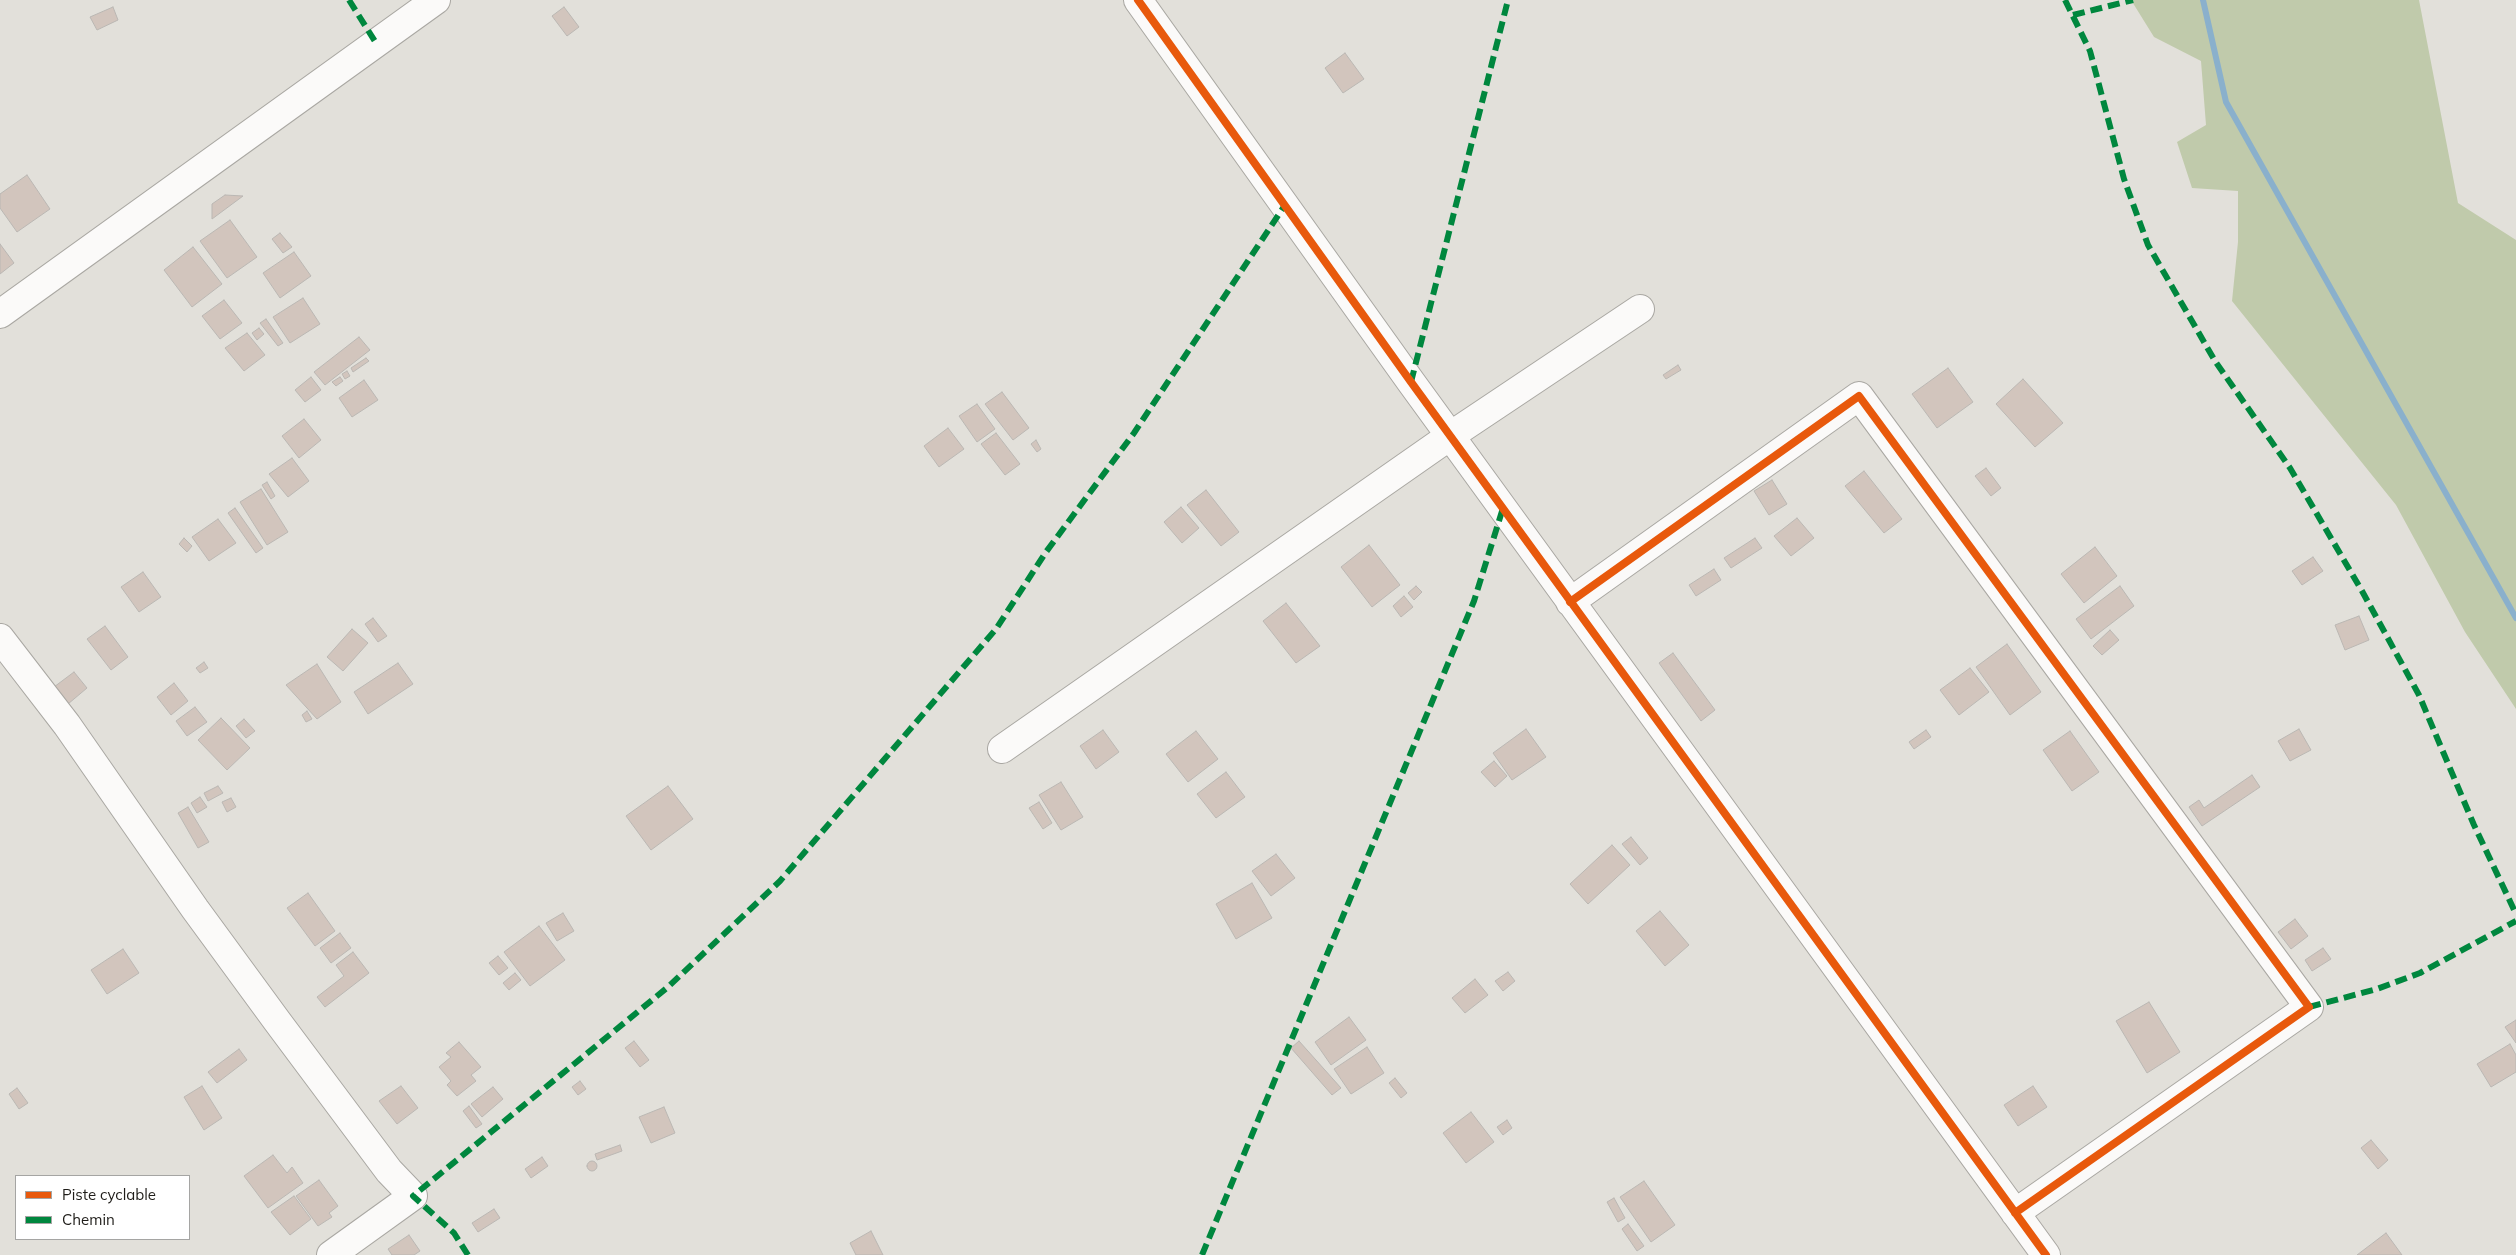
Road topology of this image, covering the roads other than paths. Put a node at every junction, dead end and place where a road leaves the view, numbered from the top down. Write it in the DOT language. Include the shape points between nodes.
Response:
graph roads {
  1 [pos="436,0"];
  2 [pos="1138,0"];
  3 [pos="1640,309"];
  4 [pos="0,314"];
  5 [pos="1450,436"];
  6 [pos="1570,602"];
  7 [pos="0,638"];
  8 [pos="1002,750"];
  9 [pos="2016,1213"];
  10 [pos="331,1255"];
  11 [pos="2046,1255"];
  1 -- 4 [label="street"];
  2 -- 5 [label="street"];
  3 -- 5 [label="street"];
  5 -- 6 [label="street"];
  5 -- 8 [label="street"];
  6 -- 9 [label="street"];
  6 -- 9 [label="street" via="1859,396 2309,1008"];
  7 -- 10 [label="street" via="67,725 277,1021 390,1171 413,1196"];
  9 -- 11 [label="street"];
}
